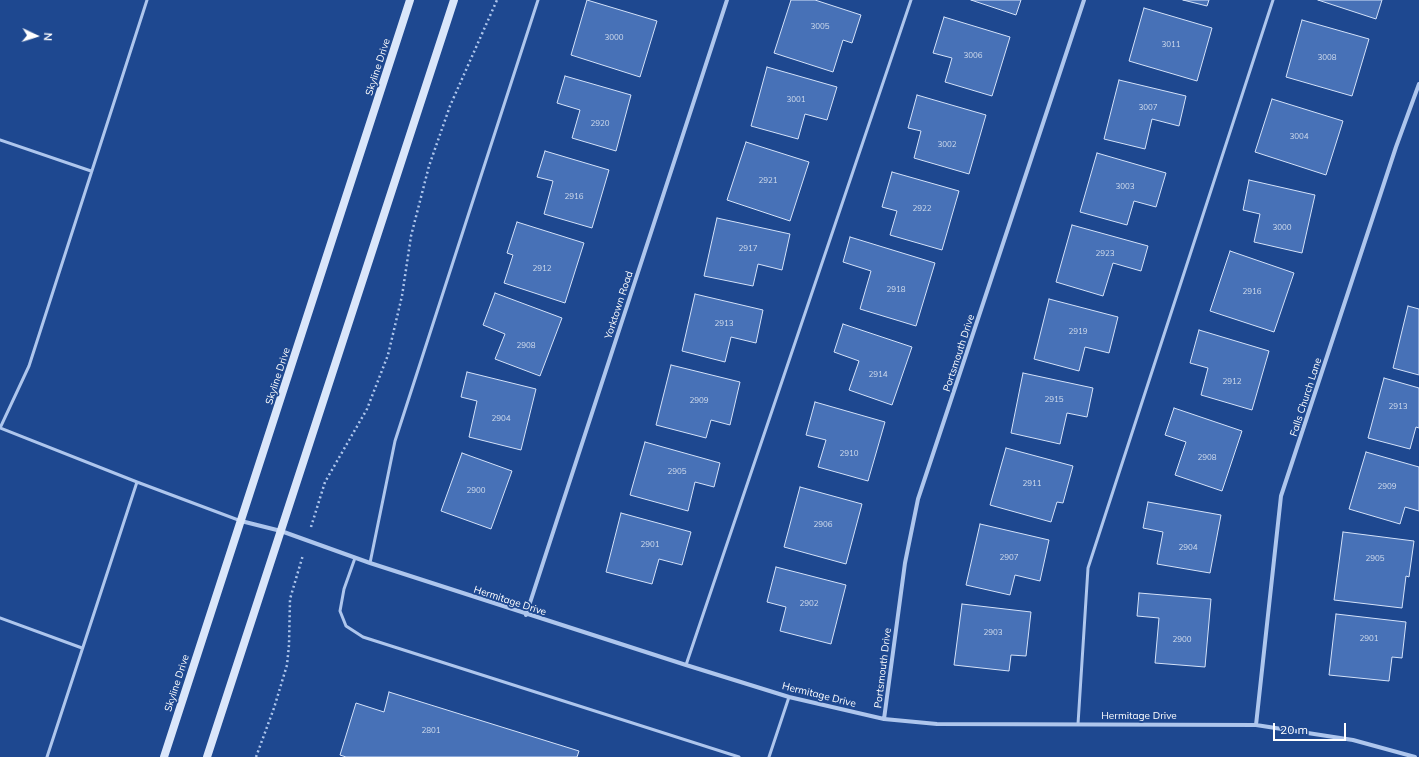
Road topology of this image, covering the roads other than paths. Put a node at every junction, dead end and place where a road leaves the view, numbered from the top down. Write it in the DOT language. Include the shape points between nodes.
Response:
graph roads {
  1 [pos="147,0"];
  2 [pos="410,0"];
  3 [pos="454,0"];
  4 [pos="538,0"];
  5 [pos="727,0"];
  6 [pos="911,0"];
  7 [pos="1084,0"];
  8 [pos="1273,0"];
  9 [pos="1419,84"];
  10 [pos="0,140"];
  11 [pos="91,171"];
  12 [pos="0,428"];
  13 [pos="137,482"];
  14 [pos="241,521"];
  15 [pos="281,531"];
  16 [pos="355,558"];
  17 [pos="370,563"];
  18 [pos="526,615"];
  19 [pos="0,618"];
  20 [pos="82,648"];
  21 [pos="686,665"];
  22 [pos="789,697"];
  23 [pos="884,719"];
  24 [pos="1078,724"];
  25 [pos="1256,725"];
  26 [pos="47,757"];
  27 [pos="164,757"];
  28 [pos="207,757"];
  29 [pos="739,757"];
  30 [pos="769,757"];
  31 [pos="1415,757"];
  1 -- 11 [label="lane"];
  2 -- 14 [label="main road, Skyline Drive"];
  3 -- 15 [label="main road"];
  4 -- 17 [label="lane" via="395,441"];
  5 -- 18 [label="street, Yorktown Road"];
  6 -- 21 [label="lane"];
  7 -- 23 [label="street, Portsmouth Drive" via="918,499 905,562"];
  8 -- 24 [label="lane" via="1088,568"];
  9 -- 25 [label="street, Falls Church Lane" via="1281,496"];
  10 -- 11 [label="lane"];
  11 -- 12 [label="lane" via="29,366"];
  12 -- 13 [label="lane"];
  13 -- 14 [label="lane"];
  13 -- 20 [label="lane"];
  14 -- 15 [label="street, Hermitage Drive"];
  14 -- 27 [label="main road, Skyline Drive"];
  15 -- 16 [label="street, Hermitage Drive"];
  15 -- 28 [label="main road"];
  16 -- 17 [label="street, Hermitage Drive"];
  16 -- 29 [label="lane" via="344,588 340,611 346,626 363,637"];
  17 -- 18 [label="street, Hermitage Drive"];
  18 -- 21 [label="street, Hermitage Drive"];
  19 -- 20 [label="lane"];
  20 -- 26 [label="lane"];
  21 -- 22 [label="street, Hermitage Drive"];
  22 -- 23 [label="street, Hermitage Drive"];
  22 -- 30 [label="lane"];
  23 -- 24 [label="street, Hermitage Drive" via="937,724"];
  24 -- 25 [label="street, Hermitage Drive"];
  25 -- 31 [label="street, Hermitage Drive" via="1353,740"];
}
